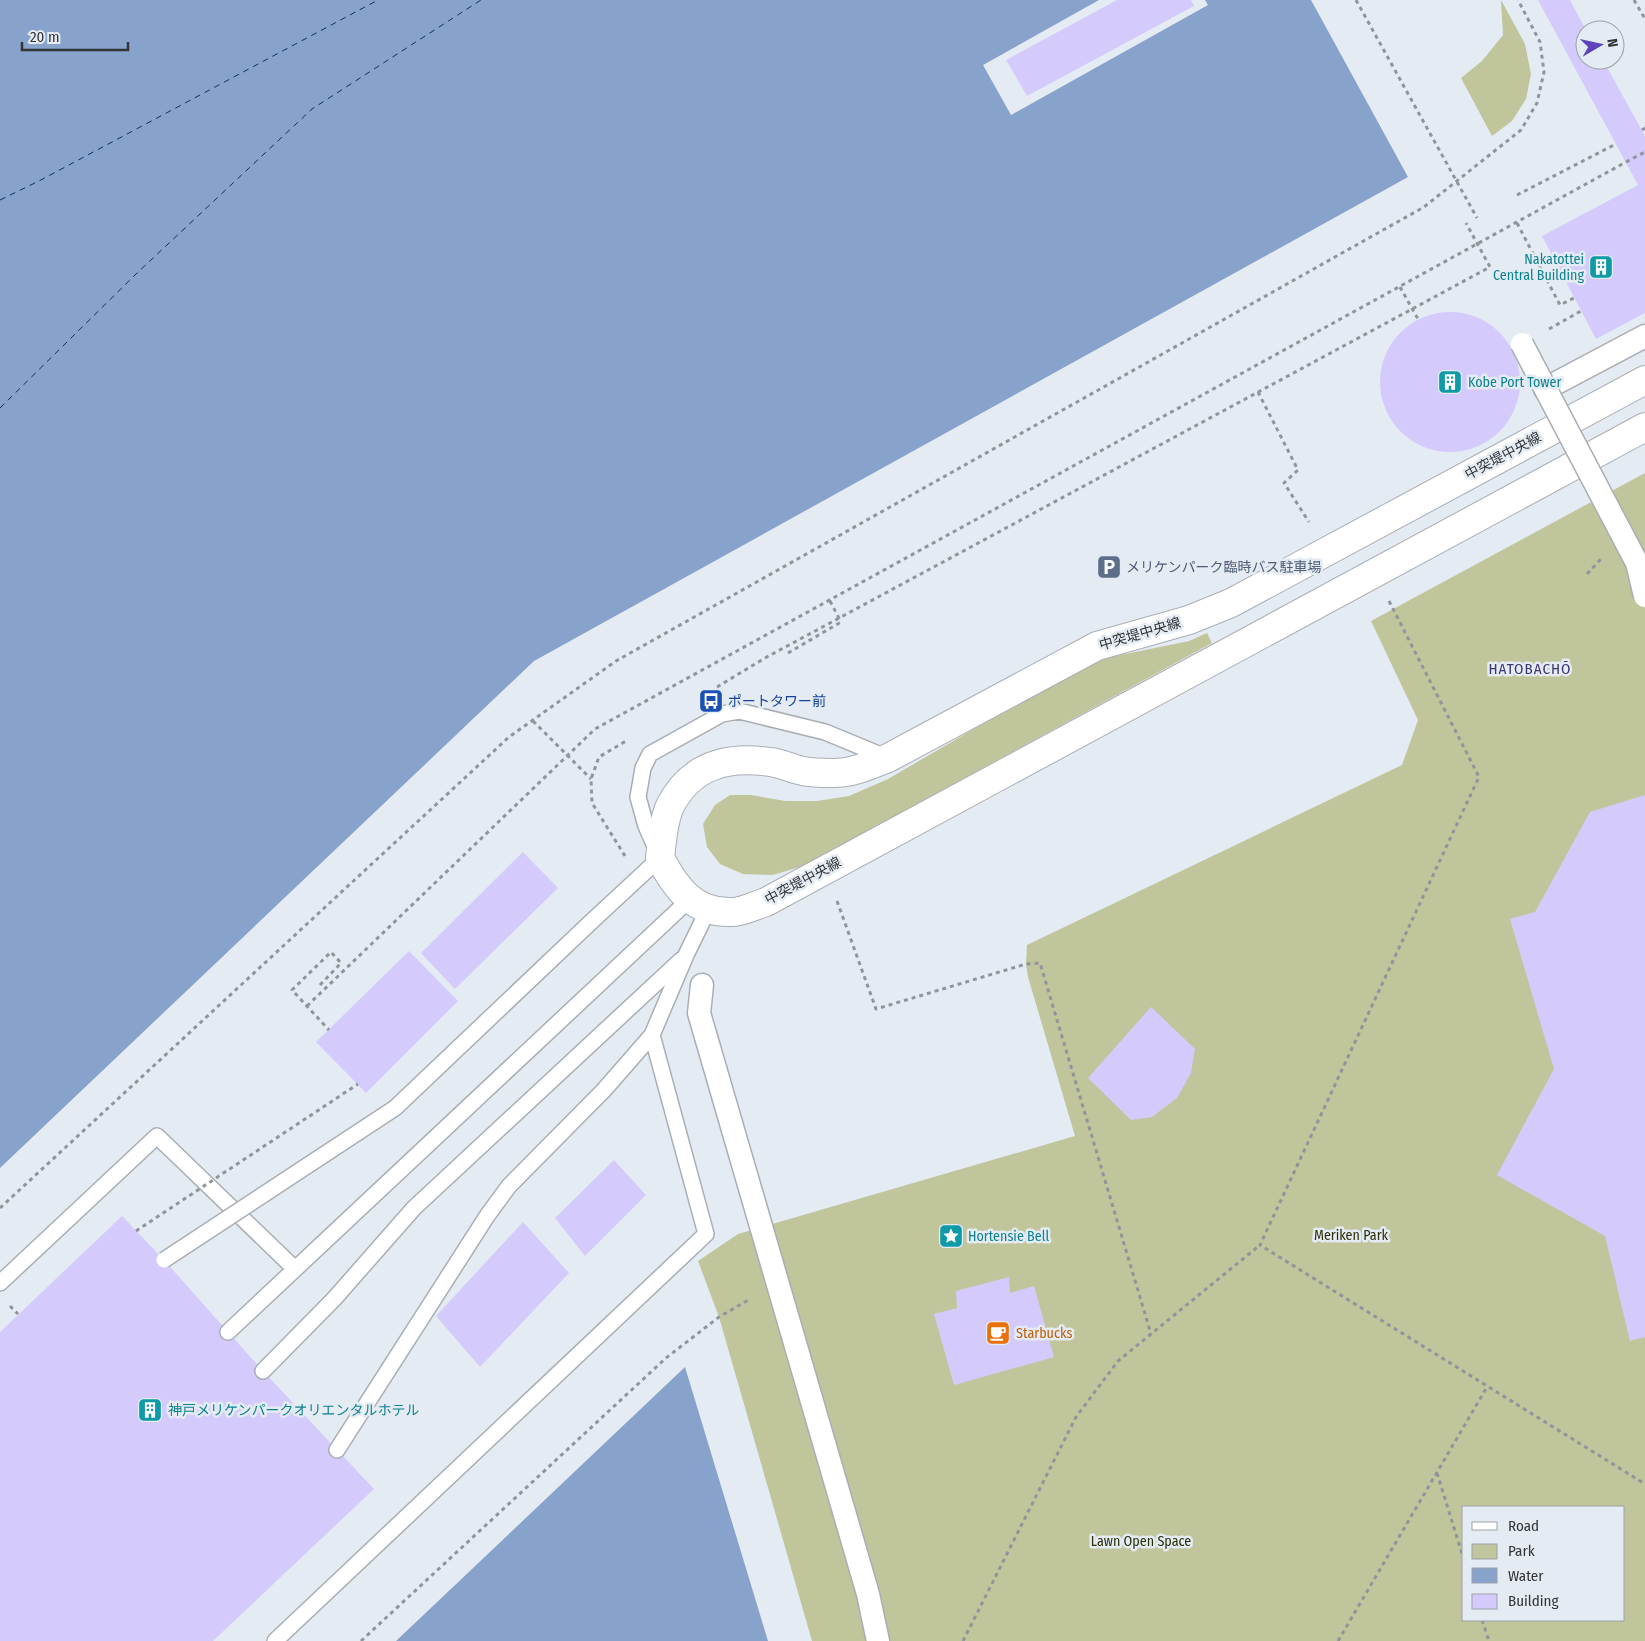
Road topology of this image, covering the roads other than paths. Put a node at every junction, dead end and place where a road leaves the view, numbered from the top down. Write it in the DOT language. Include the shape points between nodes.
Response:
graph roads {
  1 [pos="1645,336"];
  2 [pos="1522,344"];
  3 [pos="1645,380"];
  4 [pos="1545,389"];
  5 [pos="1645,427"];
  6 [pos="1645,596"];
  7 [pos="888,758"];
  8 [pos="660,858"];
  9 [pos="699,905"];
  10 [pos="686,955"];
  11 [pos="702,985"];
  12 [pos="652,1035"];
  13 [pos="164,1260"];
  14 [pos="295,1269"];
  15 [pos="0,1283"];
  16 [pos="228,1332"];
  17 [pos="263,1371"];
  18 [pos="337,1450"];
  19 [pos="275,1641"];
  20 [pos="878,1641"];
  1 -- 4 [label="street"];
  2 -- 4 [label="street, bridge"];
  3 -- 7 [label="street, 中突堤中央線" via="1231,603 1189,620 1097,646"];
  4 -- 6 [label="street, bridge" via="1637,563"];
  5 -- 9 [label="street, 中突堤中央線" via="766,902 734,912"];
  7 -- 8 [label="street, 中突堤中央線" via="858,770 834,773 803,772 772,762 748,760 726,761 705,768 684,786 670,807"];
  7 -- 8 [label="lane" via="825,732 739,711 722,714 650,754 643,768 638,797"];
  8 -- 9 [label="street" via="671,879"];
  8 -- 13 [label="lane, bridge" via="396,1108"];
  9 -- 10 [label="lane"];
  9 -- 14 [label="lane"];
  10 -- 12 [label="lane"];
  10 -- 17 [label="lane" via="414,1208"];
  11 -- 20 [label="street" via="699,1013 868,1594"];
  12 -- 18 [label="lane" via="604,1090 509,1186"];
  12 -- 19 [label="lane" via="706,1234"];
  14 -- 15 [label="lane" via="157,1136"];
  14 -- 16 [label="lane"];
}
